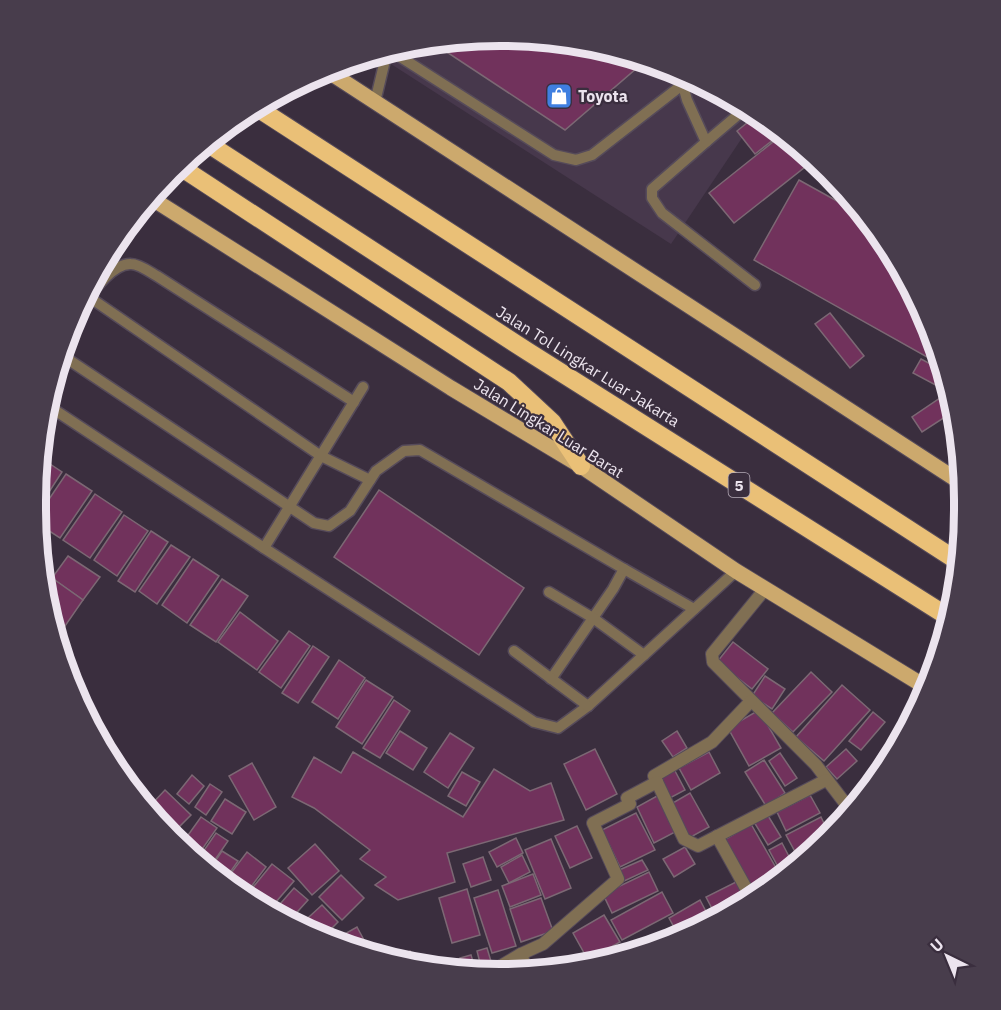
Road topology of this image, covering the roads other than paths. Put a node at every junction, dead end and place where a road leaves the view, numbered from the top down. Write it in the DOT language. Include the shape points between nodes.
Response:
graph roads {
  1 [pos="401,58"];
  2 [pos="385,62"];
  3 [pos="337,77"];
  4 [pos="682,85"];
  5 [pos="375,102"];
  6 [pos="265,113"];
  7 [pos="739,114"];
  8 [pos="706,142"];
  9 [pos="214,148"];
  10 [pos="187,171"];
  11 [pos="158,202"];
  12 [pos="103,281"];
  13 [pos="755,285"];
  14 [pos="93,300"];
  15 [pos="69,360"];
  16 [pos="363,387"];
  17 [pos="354,402"];
  18 [pos="55,411"];
  19 [pos="321,456"];
  20 [pos="581,466"];
  21 [pos="954,478"];
  22 [pos="370,480"];
  23 [pos="290,507"];
  24 [pos="264,548"];
  25 [pos="952,557"];
  26 [pos="624,569"];
  27 [pos="736,571"];
  28 [pos="765,589"];
  29 [pos="549,592"];
  30 [pos="694,609"];
  31 [pos="942,613"];
  32 [pos="592,618"];
  33 [pos="514,651"];
  34 [pos="644,656"];
  35 [pos="551,679"];
  36 [pos="920,683"];
  37 [pos="751,701"];
  38 [pos="588,706"];
  39 [pos="826,780"];
  40 [pos="657,782"];
  41 [pos="845,805"];
  42 [pos="717,836"];
  43 [pos="748,890"];
  44 [pos="521,954"];
  45 [pos="524,963"];
  46 [pos="504,964"];
  1 -- 4 [label="lane" via="554,154 576,160 592,155"];
  2 -- 5 [label="lane"];
  3 -- 5 [label="main road"];
  4 -- 8 [label="lane"];
  5 -- 21 [label="main road"];
  6 -- 25 [label="highway"];
  7 -- 8 [label="lane"];
  8 -- 13 [label="lane" via="652,189 652,198 662,213"];
  9 -- 31 [label="highway, Jalan Tol Lingkar Luar Jakarta / 5" via="527,351"];
  10 -- 20 [label="highway" via="509,382 552,422"];
  11 -- 20 [label="main road, Jalan Lingkar Luar Barat"];
  12 -- 17 [label="lane" via="121,266 133,264"];
  14 -- 19 [label="lane"];
  15 -- 23 [label="lane"];
  16 -- 17 [label="lane"];
  17 -- 19 [label="lane"];
  18 -- 24 [label="lane"];
  19 -- 22 [label="lane"];
  19 -- 23 [label="lane"];
  20 -- 27 [label="main road, Jalan Lingkar Luar Barat"];
  22 -- 23 [label="lane" via="350,511 329,526 314,523"];
  22 -- 26 [label="lane" via="404,450 420,450"];
  23 -- 24 [label="lane"];
  24 -- 38 [label="lane" via="534,722 558,728"];
  26 -- 30 [label="lane"];
  26 -- 32 [label="lane"];
  27 -- 28 [label="main road, Jalan Lingkar Luar Barat"];
  27 -- 30 [label="lane"];
  28 -- 36 [label="main road, Jalan Lingkar Luar Barat"];
  28 -- 37 [label="street" via="712,654 717,668"];
  29 -- 32 [label="lane"];
  30 -- 34 [label="lane"];
  32 -- 34 [label="lane"];
  32 -- 35 [label="lane"];
  33 -- 35 [label="lane"];
  34 -- 38 [label="lane"];
  35 -- 38 [label="lane"];
  37 -- 39 [label="street" via="816,765"];
  37 -- 40 [label="street" via="712,742 654,776"];
  39 -- 41 [label="street"];
  39 -- 42 [label="street"];
  40 -- 42 [label="street" via="684,839 698,846"];
  40 -- 44 [label="street" via="627,798 630,804 593,823 618,879 543,944"];
  42 -- 43 [label="street"];
  44 -- 45 [label="street"];
  44 -- 46 [label="street"];
}
